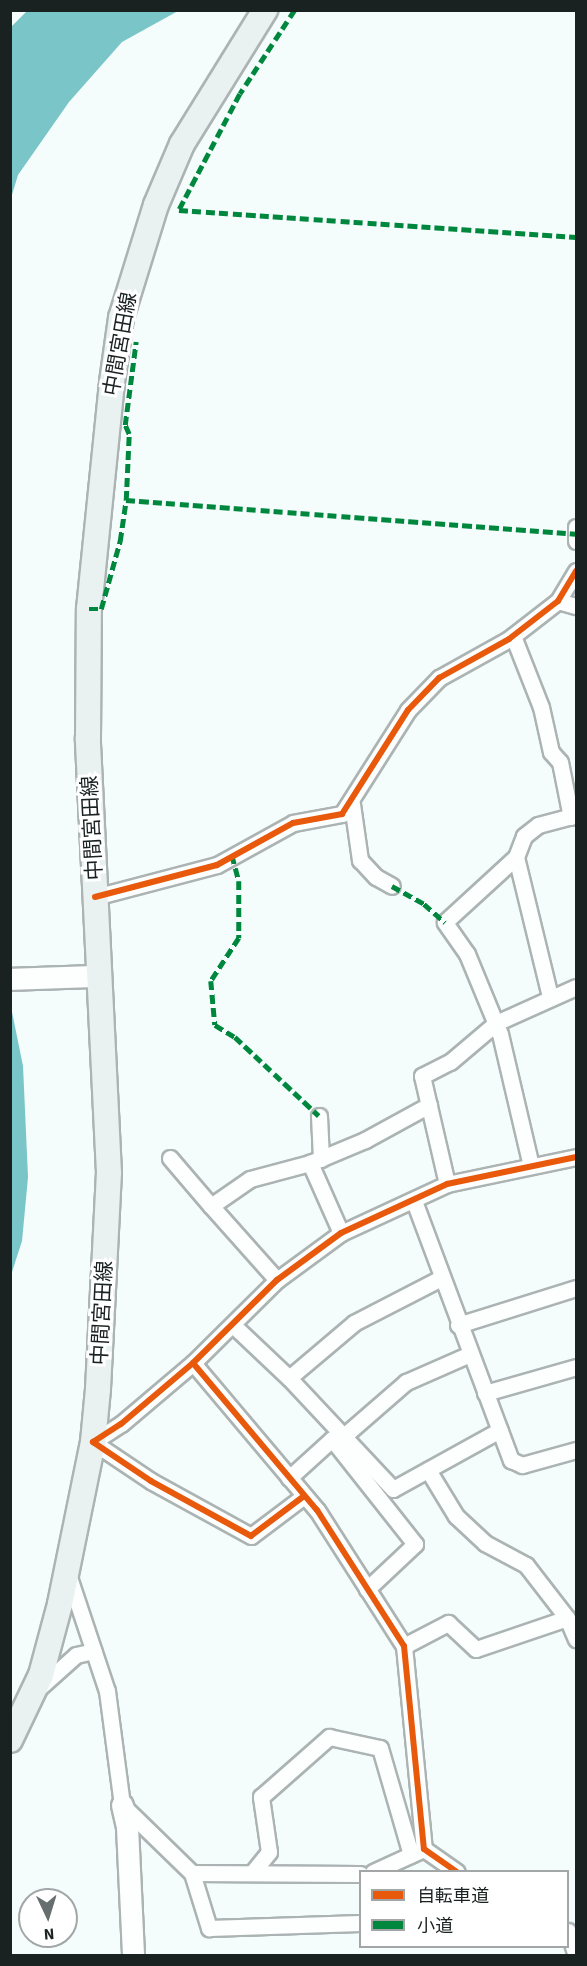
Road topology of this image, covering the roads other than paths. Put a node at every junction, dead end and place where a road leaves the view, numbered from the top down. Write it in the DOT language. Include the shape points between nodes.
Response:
graph roads {
  1 [pos="265,10"];
  2 [pos="576,527"];
  3 [pos="576,540"];
  4 [pos="576,571"];
  5 [pos="558,601"];
  6 [pos="576,606"];
  7 [pos="513,636"];
  8 [pos="352,804"];
  9 [pos="574,816"];
  10 [pos="516,857"];
  11 [pos="392,886"];
  12 [pos="95,897"];
  13 [pos="86,976"];
  14 [pos="10,979"];
  15 [pos="576,987"];
  16 [pos="550,996"];
  17 [pos="493,1025"];
  18 [pos="429,1105"];
  19 [pos="319,1116"];
  20 [pos="576,1157"];
  21 [pos="170,1158"];
  22 [pos="315,1161"];
  23 [pos="531,1166"];
  24 [pos="447,1184"];
  25 [pos="414,1201"];
  26 [pos="212,1206"];
  27 [pos="341,1233"];
  28 [pos="441,1278"];
  29 [pos="277,1280"];
  30 [pos="576,1288"];
  31 [pos="458,1325"];
  32 [pos="234,1326"];
  33 [pos="470,1354"];
  34 [pos="193,1364"];
  35 [pos="576,1367"];
  36 [pos="289,1378"];
  37 [pos="485,1393"];
  38 [pos="500,1430"];
  39 [pos="345,1435"];
  40 [pos="93,1442"];
  41 [pos="576,1450"];
  42 [pos="428,1470"];
  43 [pos="289,1478"];
  44 [pos="304,1496"];
  45 [pos="66,1568"];
  46 [pos="367,1589"];
  47 [pos="567,1618"];
  48 [pos="576,1639"];
  49 [pos="404,1646"];
  50 [pos="94,1651"];
  51 [pos="32,1695"];
  52 [pos="10,1740"];
  53 [pos="122,1805"];
  54 [pos="418,1852"];
  55 [pos="376,1870"];
  56 [pos="453,1870"];
  57 [pos="359,1872"];
  58 [pos="192,1873"];
  59 [pos="252,1873"];
  60 [pos="359,1923"];
  61 [pos="569,1936"];
  62 [pos="576,1955"];
  63 [pos="133,1956"];
  1 -- 12 [label="main road, 中間宮田線" via="182,144 142,241 122,318 89,609 88,738"];
  2 -- 3 [label="street"];
  4 -- 5 [label="street"];
  5 -- 6 [label="street"];
  5 -- 7 [label="street"];
  7 -- 8 [label="street" via="439,678 408,710 379,752"];
  7 -- 9 [label="street" via="541,707 551,752 560,762"];
  8 -- 11 [label="street" via="360,860 376,877"];
  8 -- 12 [label="street" via="342,814 293,823 217,865"];
  9 -- 10 [label="street" via="538,825 524,836"];
  10 -- 16 [label="street"];
  10 -- 17 [label="street" via="445,922 467,954"];
  12 -- 13 [label="main road, 中間宮田線"];
  13 -- 14 [label="street"];
  13 -- 40 [label="main road, 中間宮田線" via="110,1173"];
  15 -- 16 [label="street"];
  16 -- 17 [label="street"];
  17 -- 18 [label="street" via="450,1062 422,1076"];
  17 -- 23 [label="street" via="500,1034"];
  18 -- 22 [label="street"];
  18 -- 24 [label="street"];
  19 -- 22 [label="street"];
  20 -- 23 [label="street"];
  21 -- 26 [label="street"];
  22 -- 26 [label="street" via="250,1179"];
  22 -- 27 [label="street"];
  23 -- 24 [label="street"];
  24 -- 25 [label="street"];
  25 -- 27 [label="street"];
  25 -- 28 [label="street"];
  26 -- 29 [label="street"];
  27 -- 29 [label="street"];
  28 -- 31 [label="street"];
  28 -- 36 [label="street" via="354,1323"];
  29 -- 32 [label="street"];
  30 -- 31 [label="street"];
  31 -- 33 [label="street"];
  32 -- 34 [label="street"];
  32 -- 36 [label="street"];
  33 -- 37 [label="street"];
  33 -- 39 [label="street" via="406,1382"];
  34 -- 40 [label="street" via="121,1424"];
  34 -- 43 [label="street"];
  35 -- 37 [label="street"];
  36 -- 39 [label="street"];
  37 -- 38 [label="street"];
  38 -- 41 [label="street" via="511,1460 522,1465"];
  38 -- 42 [label="street"];
  39 -- 42 [label="street" via="393,1489"];
  40 -- 44 [label="street" via="151,1481 251,1536"];
  40 -- 45 [label="main road, 中間宮田線"];
  42 -- 47 [label="street" via="456,1516 485,1543 526,1565"];
  43 -- 44 [label="street"];
  43 -- 46 [label="street" via="332,1439 415,1544"];
  44 -- 46 [label="street"];
  45 -- 50 [label="street"];
  45 -- 51 [label="main road, 中間宮田線" via="41,1675"];
  46 -- 49 [label="street"];
  47 -- 48 [label="street"];
  47 -- 49 [label="street" via="476,1649 448,1623"];
  49 -- 54 [label="street"];
  50 -- 51 [label="street" via="76,1655"];
  50 -- 53 [label="street" via="107,1691"];
  51 -- 52 [label="main road, 中間宮田線"];
  53 -- 58 [label="street"];
  53 -- 63 [label="street" via="127,1827"];
  54 -- 55 [label="street"];
  54 -- 56 [label="street"];
  54 -- 59 [label="street" via="380,1748 329,1737 261,1797 269,1852"];
  57 -- 59 [label="street"];
  58 -- 59 [label="street"];
  58 -- 60 [label="street" via="209,1928"];
  61 -- 62 [label="street"];
}
